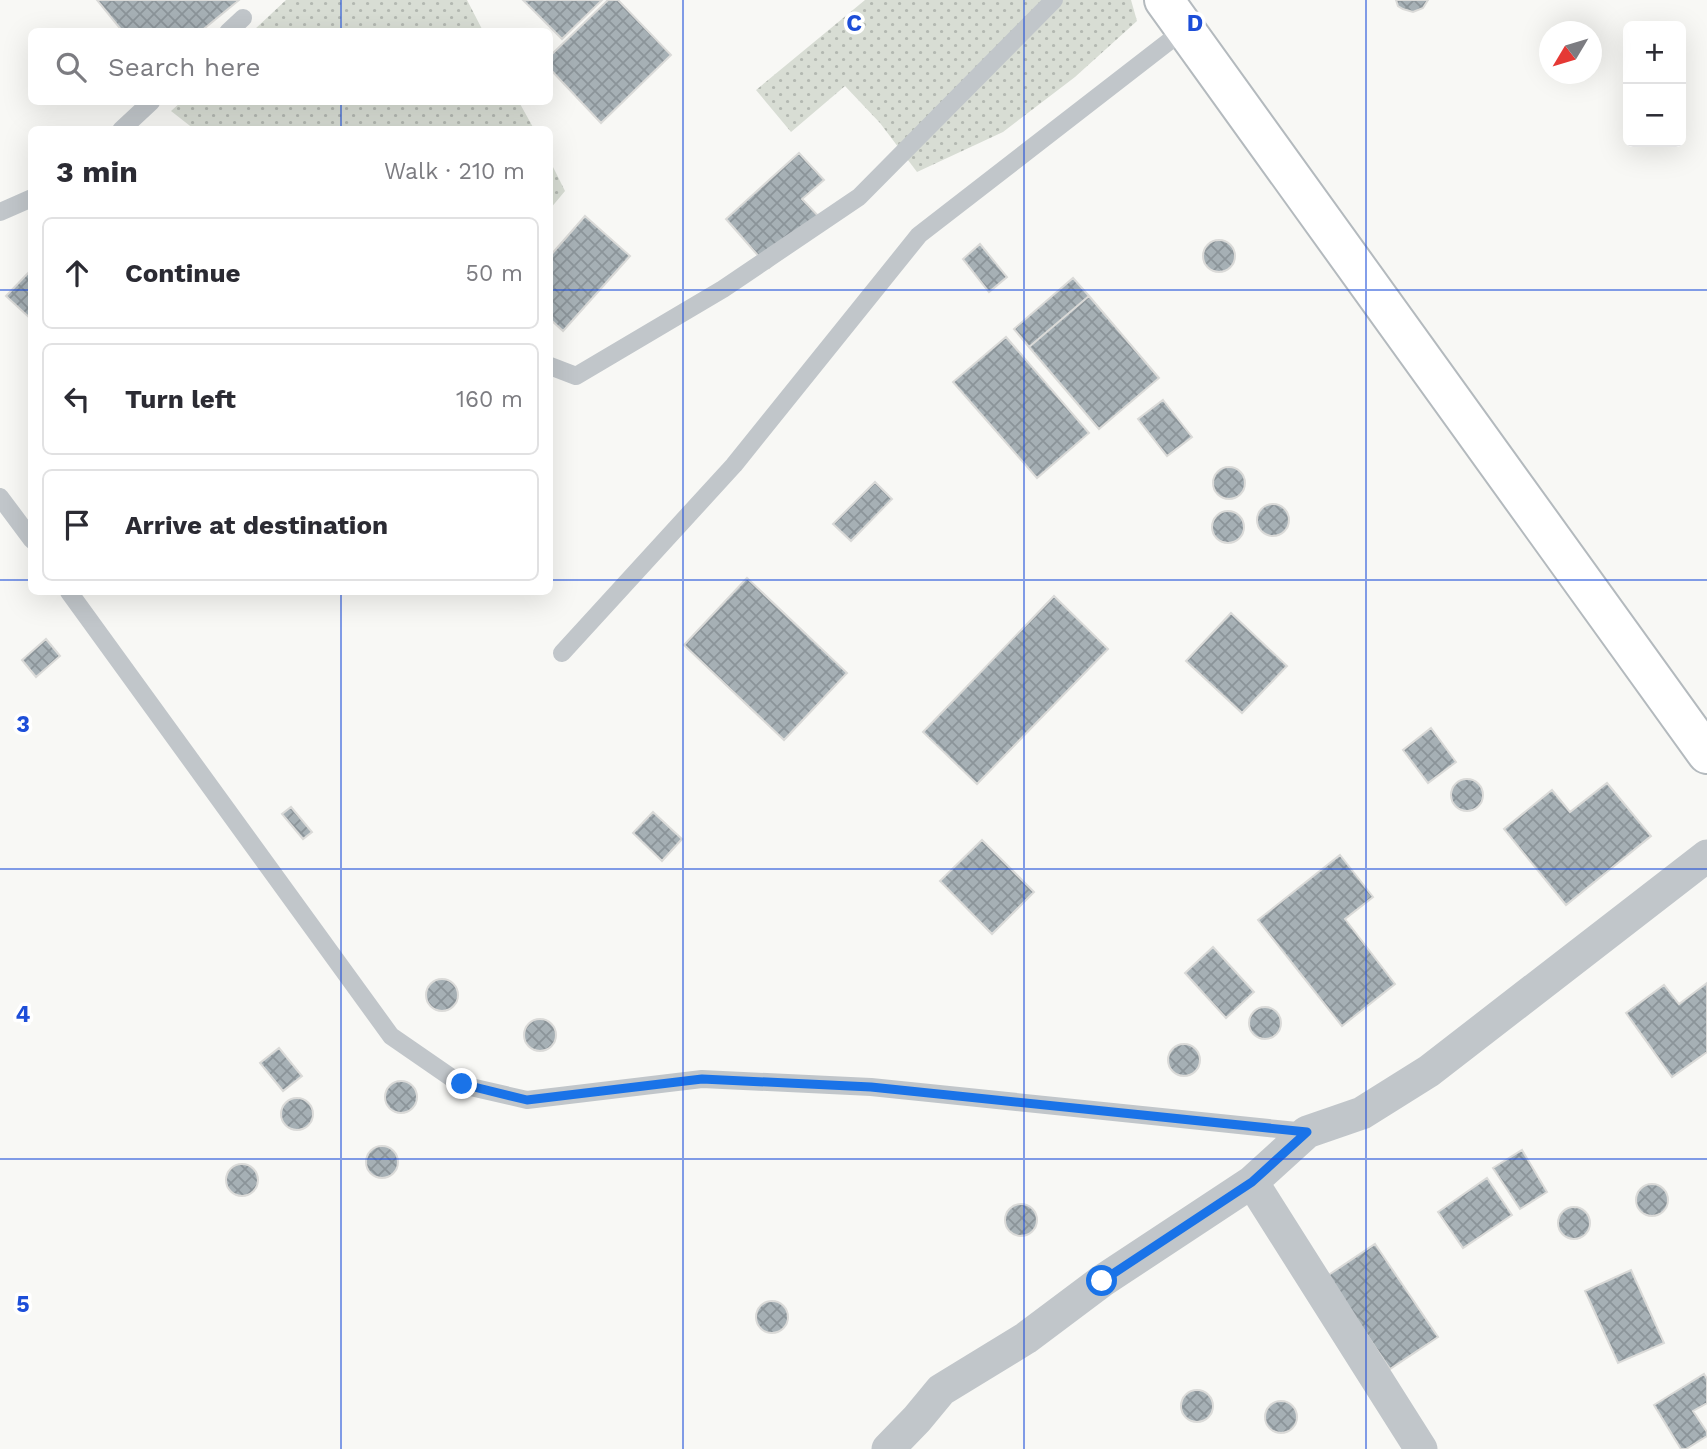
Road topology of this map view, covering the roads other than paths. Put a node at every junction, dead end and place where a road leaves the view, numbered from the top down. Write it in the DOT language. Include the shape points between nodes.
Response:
graph roads {
  1 [pos="1054,0"];
  2 [pos="1174,15"];
  3 [pos="243,18"];
  4 [pos="232,28"];
  5 [pos="149,105"];
  6 [pos="125,126"];
  7 [pos="28,200"];
  8 [pos="0,212"];
  9 [pos="553,367"];
  10 [pos="0,497"];
  11 [pos="28,535"];
  12 [pos="71,595"];
  13 [pos="562,653"];
  14 [pos="1707,754"];
  15 [pos="1707,856"];
  16 [pos="1307,1132"];
  17 [pos="1252,1182"];
  18 [pos="921,1434"];
  19 [pos="888,1449"];
  20 [pos="1421,1449"];
  1 -- 9 [label="lane" via="859,197 723,289 576,376"];
  2 -- 13 [label="lane" via="919,234 734,465"];
  2 -- 14 [label="street"];
  3 -- 4 [label="lane"];
  5 -- 6 [label="lane"];
  7 -- 8 [label="lane"];
  10 -- 11 [label="lane"];
  12 -- 16 [label="lane" via="391,1036 462,1084 527,1100 702,1079 871,1087"];
  15 -- 16 [label="street" via="1429,1072 1362,1113"];
  16 -- 17 [label="street"];
  17 -- 18 [label="street" via="1102,1281 1026,1338 941,1390"];
  17 -- 20 [label="street"];
  18 -- 19 [label="street"];
}
